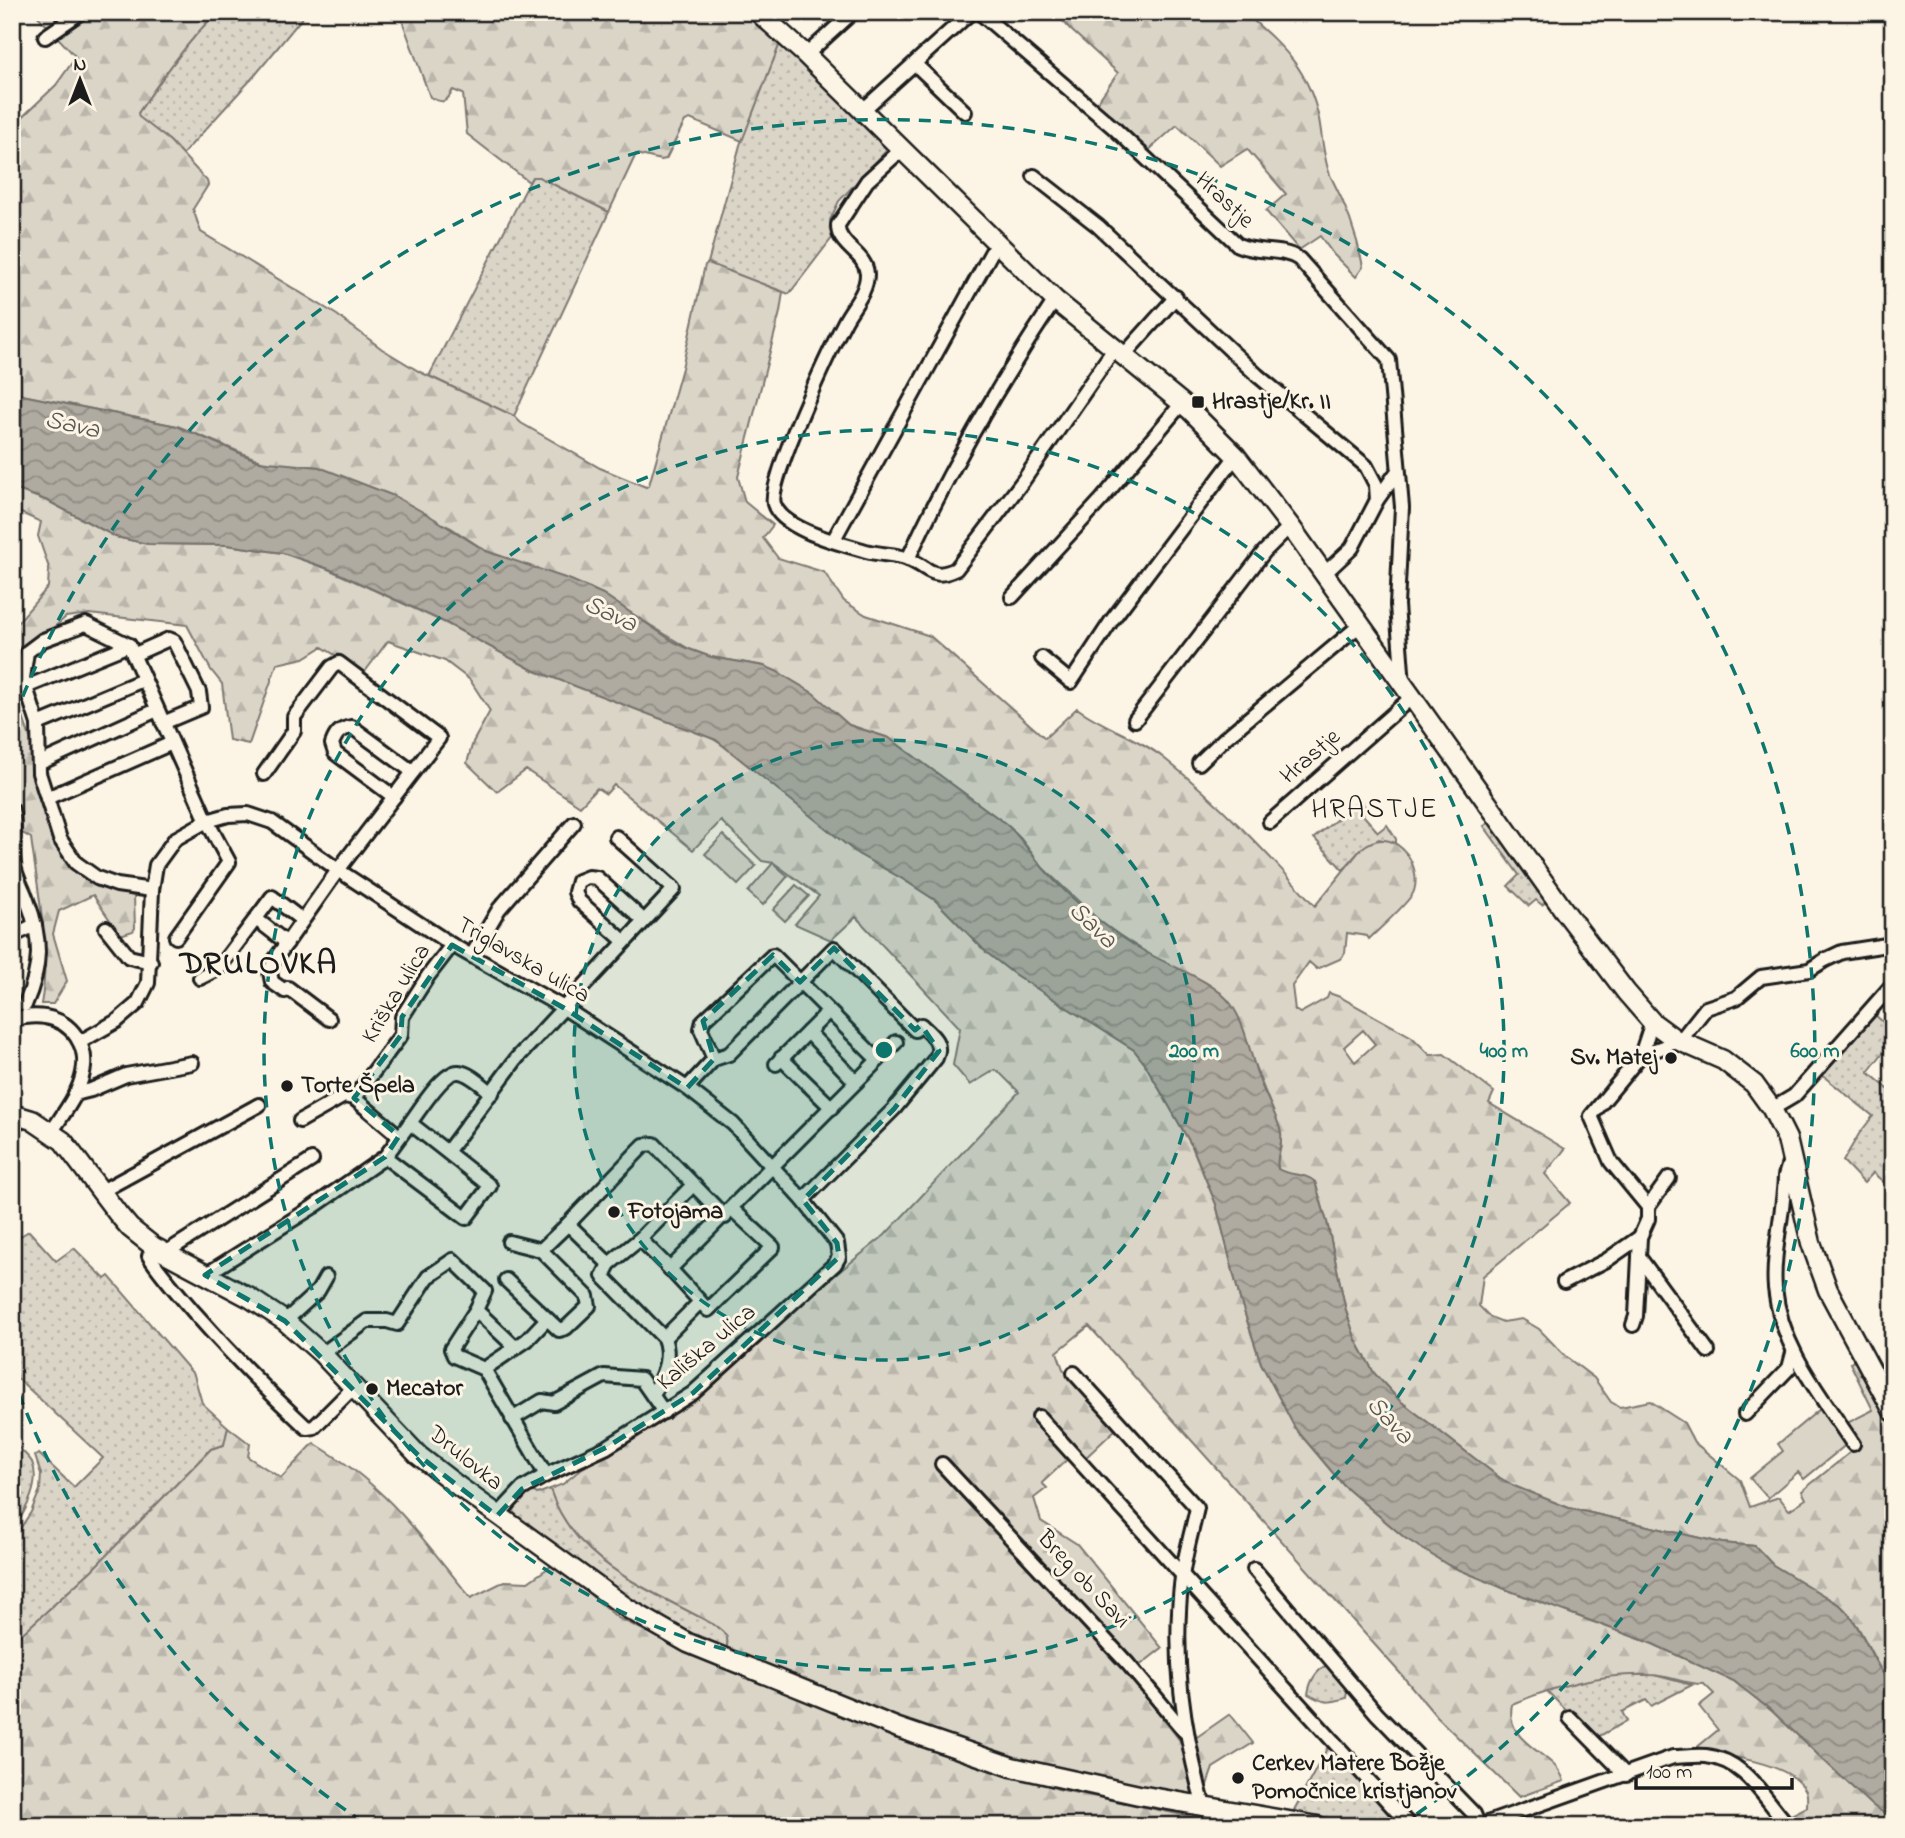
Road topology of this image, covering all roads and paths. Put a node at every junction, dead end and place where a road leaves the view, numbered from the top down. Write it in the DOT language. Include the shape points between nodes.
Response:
graph roads {
  1 [pos="81,12"];
  2 [pos="758,12"];
  3 [pos="853,12"];
  4 [pos="971,12"];
  5 [pos="979,12"];
  6 [pos="45,37"];
  7 [pos="806,55"];
  8 [pos="915,64"];
  9 [pos="862,111"];
  10 [pos="965,112"];
  11 [pos="901,150"];
  12 [pos="1034,176"];
  13 [pos="996,244"];
  14 [pos="1176,297"];
  15 [pos="1055,300"];
  16 [pos="1119,352"];
  17 [pos="1182,403"];
  18 [pos="1236,456"];
  19 [pos="1397,472"];
  20 [pos="1377,500"];
  21 [pos="1290,526"];
  22 [pos="834,541"];
  23 [pos="908,559"];
  24 [pos="1324,574"];
  25 [pos="1012,597"];
  26 [pos="1360,625"];
  27 [pos="131,650"];
  28 [pos="1042,658"];
  29 [pos="144,680"];
  30 [pos="26,687"];
  31 [pos="1408,691"];
  32 [pos="157,710"];
  33 [pos="1135,720"];
  34 [pos="163,723"];
  35 [pos="38,724"];
  36 [pos="172,743"];
  37 [pos="40,763"];
  38 [pos="1199,763"];
  39 [pos="412,772"];
  40 [pos="264,774"];
  41 [pos="394,797"];
  42 [pos="47,798"];
  43 [pos="12,810"];
  44 [pos="207,821"];
  45 [pos="1270,822"];
  46 [pos="574,823"];
  47 [pos="616,837"];
  48 [pos="13,864"];
  49 [pos="338,870"];
  50 [pos="152,890"];
  51 [pos="256,919"];
  52 [pos="302,920"];
  53 [pos="643,920"];
  54 [pos="34,925"];
  55 [pos="106,928"];
  56 [pos="12,936"];
  57 [pos="176,937"];
  58 [pos="624,941"];
  59 [pos="287,943"];
  60 [pos="1893,944"];
  61 [pos="452,946"];
  62 [pos="472,955"];
  63 [pos="151,962"];
  64 [pos="200,978"];
  65 [pos="800,982"];
  66 [pos="1893,984"];
  67 [pos="25,1005"];
  68 [pos="564,1008"];
  69 [pos="828,1012"];
  70 [pos="12,1019"];
  71 [pos="330,1019"];
  72 [pos="1652,1021"];
  73 [pos="808,1032"];
  74 [pos="1677,1041"];
  75 [pos="80,1042"];
  76 [pos="896,1042"];
  77 [pos="1641,1055"];
  78 [pos="714,1059"];
  79 [pos="877,1060"];
  80 [pos="192,1063"];
  81 [pos="856,1082"];
  82 [pos="687,1088"];
  83 [pos="492,1093"];
  84 [pos="75,1094"];
  85 [pos="354,1098"];
  86 [pos="259,1105"];
  87 [pos="832,1108"];
  88 [pos="1772,1109"];
  89 [pos="12,1114"];
  90 [pos="300,1121"];
  91 [pos="410,1123"];
  92 [pos="52,1131"];
  93 [pos="399,1136"];
  94 [pos="447,1152"];
  95 [pos="1792,1153"];
  96 [pos="385,1157"];
  97 [pos="312,1160"];
  98 [pos="774,1166"];
  99 [pos="1669,1178"];
  100 [pos="693,1185"];
  101 [pos="100,1192"];
  102 [pos="803,1200"];
  103 [pos="1648,1207"];
  104 [pos="728,1213"];
  105 [pos="568,1224"];
  106 [pos="1640,1237"];
  107 [pos="640,1239"];
  108 [pos="509,1242"];
  109 [pos="160,1250"];
  110 [pos="541,1250"];
  111 [pos="1639,1256"];
  112 [pos="670,1269"];
  113 [pos="606,1270"];
  114 [pos="205,1275"];
  115 [pos="326,1277"];
  116 [pos="506,1280"];
  117 [pos="1564,1282"];
  118 [pos="587,1296"];
  119 [pos="700,1302"];
  120 [pos="476,1310"];
  121 [pos="546,1320"];
  122 [pos="285,1321"];
  123 [pos="1633,1325"];
  124 [pos="664,1338"];
  125 [pos="515,1347"];
  126 [pos="1708,1351"];
  127 [pos="1793,1353"];
  128 [pos="322,1354"];
  129 [pos="484,1369"];
  130 [pos="1074,1373"];
  131 [pos="354,1387"];
  132 [pos="653,1396"];
  133 [pos="1893,1411"];
  134 [pos="664,1412"];
  135 [pos="1745,1414"];
  136 [pos="1039,1418"];
  137 [pos="512,1419"];
  138 [pos="1853,1444"];
  139 [pos="942,1464"];
  140 [pos="546,1475"];
  141 [pos="496,1516"];
  142 [pos="1254,1569"];
  143 [pos="1182,1574"];
  144 [pos="1570,1718"];
  145 [pos="1185,1732"];
  146 [pos="1626,1774"];
  147 [pos="1204,1807"];
  148 [pos="1318,1826"];
  149 [pos="1410,1826"];
  150 [pos="1479,1826"];
  151 [pos="1789,1826"];
  1 -- 6 [label="street"];
  2 -- 7 [label="street"];
  3 -- 7 [label="street"];
  4 -- 8 [label="street"];
  5 -- 19 [label="street, Hrastje" via="1114,128 1238,245 1288,252 1299,259 1389,360"];
  7 -- 9 [label="street"];
  8 -- 9 [label="street"];
  8 -- 10 [label="street"];
  9 -- 11 [label="street"];
  11 -- 13 [label="street"];
  11 -- 22 [label="street" via="867,181 838,225 840,235 867,271 865,288 798,423 773,493 774,506 791,524"];
  12 -- 14 [label="street"];
  13 -- 15 [label="street"];
  13 -- 22 [label="street"];
  14 -- 16 [label="street"];
  14 -- 20 [label="street" via="1257,375 1366,466 1376,485"];
  15 -- 16 [label="street"];
  15 -- 23 [label="street" via="964,447"];
  16 -- 17 [label="street"];
  16 -- 23 [label="street" via="956,569 933,574"];
  17 -- 18 [label="street"];
  17 -- 25 [label="street"];
  18 -- 21 [label="street"];
  18 -- 28 [label="street" via="1071,682"];
  19 -- 20 [label="street"];
  19 -- 31 [label="street, Hrastje" via="1402,529 1397,606"];
  20 -- 24 [label="street" via="1352,548"];
  21 -- 24 [label="street"];
  21 -- 33 [label="street" via="1264,552"];
  22 -- 23 [label="street"];
  24 -- 26 [label="street"];
  26 -- 31 [label="street"];
  26 -- 38 [label="street"];
  27 -- 29 [label="street"];
  27 -- 30 [label="street"];
  27 -- 30 [label="street" via="86,624 43,640 27,652"];
  27 -- 34 [label="street" via="174,641 199,692 201,707"];
  29 -- 32 [label="street"];
  29 -- 35 [label="street"];
  30 -- 35 [label="street"];
  31 -- 45 [label="street, Hrastje"];
  31 -- 72 [label="street" via="1563,909"];
  32 -- 34 [label="street"];
  32 -- 37 [label="street"];
  34 -- 36 [label="street"];
  35 -- 37 [label="street"];
  36 -- 42 [label="street"];
  36 -- 44 [label="street"];
  37 -- 42 [label="street"];
  39 -- 40 [label="street" via="439,738 339,663 294,717 294,731"];
  39 -- 41 [label="street"];
  39 -- 41 [label="street" via="352,727 336,735 335,752"];
  41 -- 49 [label="street"];
  42 -- 50 [label="street" via="60,839 76,863 117,886"];
  43 -- 48 [label="street"];
  44 -- 49 [label="street, Triglavska ulica" via="248,814 272,822"];
  44 -- 50 [label="street, Triglavska ulica" via="175,839 156,865"];
  44 -- 57 [label="street" via="229,862"];
  46 -- 62 [label="street" via="499,909"];
  47 -- 53 [label="street" via="674,889"];
  48 -- 54 [label="street"];
  49 -- 52 [label="street"];
  49 -- 61 [label="street, Triglavska ulica"];
  50 -- 63 [label="street"];
  51 -- 52 [label="street" via="272,897"];
  51 -- 59 [label="street"];
  51 -- 64 [label="street" via="218,969"];
  52 -- 59 [label="street"];
  53 -- 58 [label="street"];
  53 -- 58 [label="street" via="597,878 578,881 575,892 579,901"];
  54 -- 56 [label="street"];
  54 -- 67 [label="street" via="38,969"];
  55 -- 63 [label="street" via="130,957"];
  58 -- 68 [label="street"];
  59 -- 71 [label="street" via="274,961 272,982 285,991 288,988"];
  60 -- 74 [label="street" via="1842,952 1810,971 1761,976 1736,998 1706,1008"];
  61 -- 62 [label="street, Triglavska ulica"];
  61 -- 85 [label="street, Kriška ulica" via="402,1017 401,1035"];
  62 -- 68 [label="street, Triglavska ulica"];
  63 -- 75 [label="street" via="148,984 138,1003"];
  65 -- 69 [label="street"];
  65 -- 78 [label="street" via="729,1054"];
  65 -- 78 [label="street" via="773,955 703,1021 701,1029"];
  65 -- 102 [label="street" via="834,948 915,1030 921,1025 937,1040 939,1051 894,1109"];
  66 -- 88 [label="street" via="1794,1096"];
  68 -- 82 [label="street, Triglavska ulica"];
  68 -- 83 [label="street" via="517,1058"];
  69 -- 73 [label="street"];
  69 -- 79 [label="street"];
  70 -- 75 [label="street" via="57,1020"];
  72 -- 74 [label="street"];
  72 -- 77 [label="street"];
  73 -- 81 [label="street"];
  73 -- 87 [label="street" via="778,1061"];
  74 -- 77 [label="street"];
  74 -- 88 [label="street" via="1734,1067"];
  75 -- 84 [label="street" via="84,1071"];
  76 -- 79 [label="street"];
  77 -- 103 [label="street" via="1591,1116 1611,1162"];
  78 -- 82 [label="street"];
  79 -- 81 [label="street"];
  80 -- 84 [label="street" via="126,1075"];
  81 -- 87 [label="street"];
  82 -- 98 [label="street, Kališka ulica" via="733,1124"];
  83 -- 91 [label="street" via="463,1072 454,1071"];
  83 -- 94 [label="street"];
  84 -- 92 [label="street"];
  85 -- 90 [label="street" via="344,1096"];
  85 -- 93 [label="street"];
  86 -- 101 [label="street"];
  87 -- 98 [label="street"];
  88 -- 95 [label="street"];
  89 -- 92 [label="street, Drulovka"];
  91 -- 93 [label="street"];
  91 -- 94 [label="street"];
  92 -- 101 [label="street, Drulovka"];
  93 -- 96 [label="street"];
  94 -- 96 [label="street" via="490,1186 466,1218"];
  95 -- 127 [label="street" via="1785,1176 1775,1287"];
  95 -- 133 [label="street" via="1808,1232 1824,1278"];
  96 -- 114 [label="street"];
  97 -- 109 [label="street"];
  98 -- 102 [label="street, Kališka ulica"];
  98 -- 104 [label="street"];
  99 -- 103 [label="street"];
  100 -- 104 [label="street, Kališka ulica"];
  100 -- 105 [label="street, Kališka ulica" via="654,1144 644,1145"];
  100 -- 107 [label="street"];
  101 -- 109 [label="street, Drulovka" via="130,1228"];
  102 -- 134 [label="street, Kališka ulica" via="837,1243 835,1265 693,1393"];
  103 -- 106 [label="street"];
  104 -- 112 [label="street"];
  104 -- 119 [label="street, Kališka ulica" via="773,1247 708,1310"];
  105 -- 110 [label="street"];
  105 -- 113 [label="street, Kališka ulica"];
  106 -- 111 [label="street"];
  106 -- 117 [label="street"];
  107 -- 112 [label="street, Kališka ulica"];
  107 -- 113 [label="street"];
  108 -- 110 [label="street"];
  109 -- 114 [label="street, Drulovka"];
  109 -- 131 [label="street" via="149,1256 159,1272 222,1344 307,1428 314,1427"];
  110 -- 118 [label="street"];
  111 -- 123 [label="street"];
  111 -- 126 [label="street"];
  112 -- 119 [label="street, Kališka ulica"];
  113 -- 118 [label="street"];
  113 -- 124 [label="street, Kališka ulica"];
  114 -- 122 [label="street, Drulovka"];
  115 -- 122 [label="street" via="318,1291"];
  116 -- 121 [label="street"];
  118 -- 121 [label="street" via="589,1306 566,1328 559,1330"];
  119 -- 124 [label="street, Kališka ulica"];
  120 -- 125 [label="street"];
  120 -- 128 [label="street" via="485,1291 453,1260 428,1277 397,1325 367,1321"];
  120 -- 129 [label="street" via="451,1349 454,1356"];
  121 -- 125 [label="street"];
  122 -- 128 [label="street, Drulovka"];
  124 -- 132 [label="street" via="667,1362"];
  125 -- 129 [label="street"];
  127 -- 135 [label="street" via="1789,1368"];
  127 -- 138 [label="street"];
  128 -- 131 [label="street, Drulovka"];
  129 -- 137 [label="street"];
  130 -- 143 [label="street, Breg ob Savi" via="1197,1508"];
  131 -- 141 [label="street, Drulovka" via="418,1454"];
  132 -- 134 [label="street"];
  132 -- 137 [label="street" via="642,1379 604,1376 554,1404 542,1401"];
  134 -- 140 [label="street, Kališka ulica" via="607,1447"];
  136 -- 143 [label="street"];
  137 -- 140 [label="street"];
  139 -- 145 [label="street, Breg ob Savi"];
  140 -- 141 [label="street, Kališka ulica" via="522,1489"];
  141 -- 147 [label="street, Drulovka" via="627,1608 688,1643 971,1754 1066,1781"];
  142 -- 150 [label="street" via="1377,1714 1474,1814"];
  143 -- 145 [label="street, Breg ob Savi" via="1179,1644"];
  143 -- 149 [label="street"];
  144 -- 146 [label="street"];
  145 -- 147 [label="street, Breg ob Savi"];
  146 -- 150 [label="street"];
  146 -- 151 [label="street" via="1672,1758 1726,1760 1748,1776"];
  147 -- 148 [label="street"];
}
